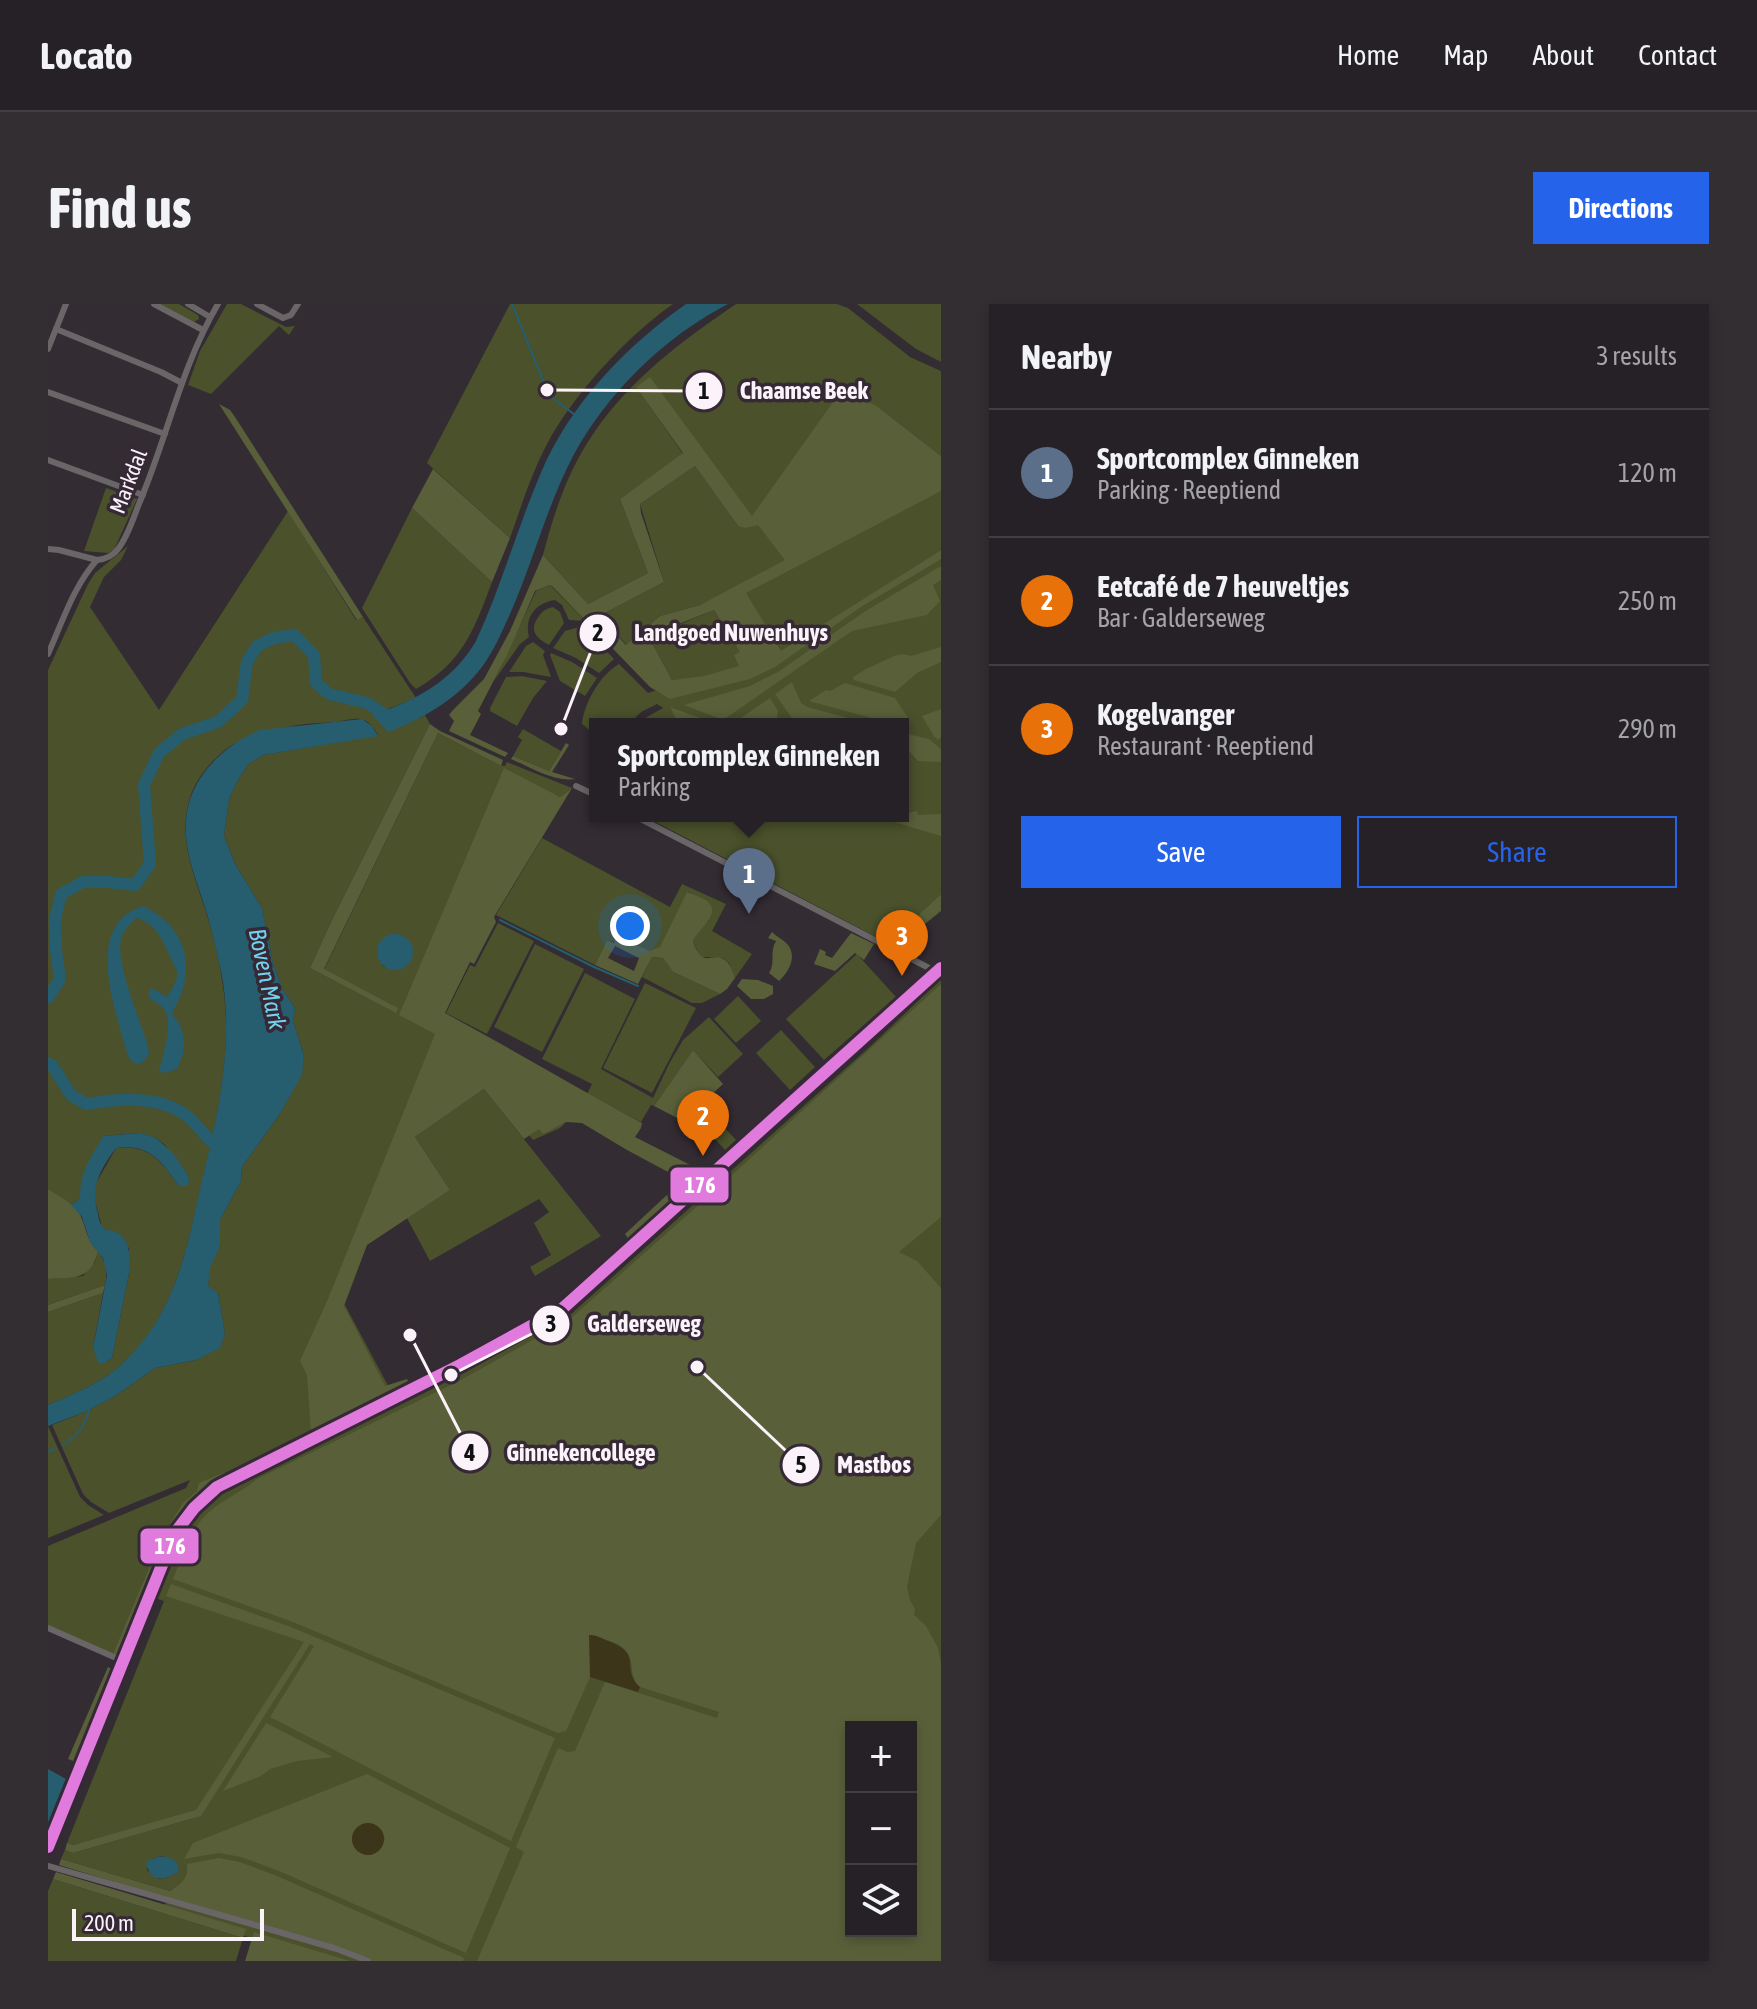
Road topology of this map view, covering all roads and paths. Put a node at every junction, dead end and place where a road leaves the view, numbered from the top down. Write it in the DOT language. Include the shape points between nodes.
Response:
graph roads {
  1 [pos="66,304"];
  2 [pos="154,304"];
  3 [pos="188,304"];
  4 [pos="218,304"];
  5 [pos="257,304"];
  6 [pos="298,304"];
  7 [pos="210,317"];
  8 [pos="56,329"];
  9 [pos="203,330"];
  10 [pos="48,349"];
  11 [pos="182,383"];
  12 [pos="48,392"];
  13 [pos="165,434"];
  14 [pos="48,460"];
  15 [pos="143,495"];
  16 [pos="48,549"];
  17 [pos="97,560"];
  18 [pos="48,654"];
  19 [pos="576,786"];
  20 [pos="589,792"];
  21 [pos="647,822"];
  22 [pos="938,971"];
  23 [pos="48,1628"];
  24 [pos="123,1661"];
  25 [pos="48,1847"];
  26 [pos="48,1866"];
  27 [pos="368,1961"];
  1 -- 8 [label="street"];
  2 -- 9 [label="street"];
  3 -- 7 [label="street"];
  4 -- 7 [label="street, Markdal"];
  5 -- 6 [label="street" via="283,318"];
  7 -- 9 [label="street, Markdal"];
  8 -- 10 [label="street"];
  8 -- 11 [label="street"];
  9 -- 11 [label="street, Markdal"];
  11 -- 13 [label="street, Markdal"];
  12 -- 13 [label="street"];
  13 -- 15 [label="street, Markdal"];
  14 -- 15 [label="street"];
  15 -- 17 [label="street, Markdal" via="116,553"];
  16 -- 17 [label="street"];
  17 -- 18 [label="street, Markdal"];
  19 -- 20 [label="street"];
  21 -- 22 [label="street"];
  22 -- 24 [label="street" via="562,1309 199,1500 175,1533"];
  23 -- 24 [label="street"];
  24 -- 25 [label="street"];
  26 -- 27 [label="street"];
}
